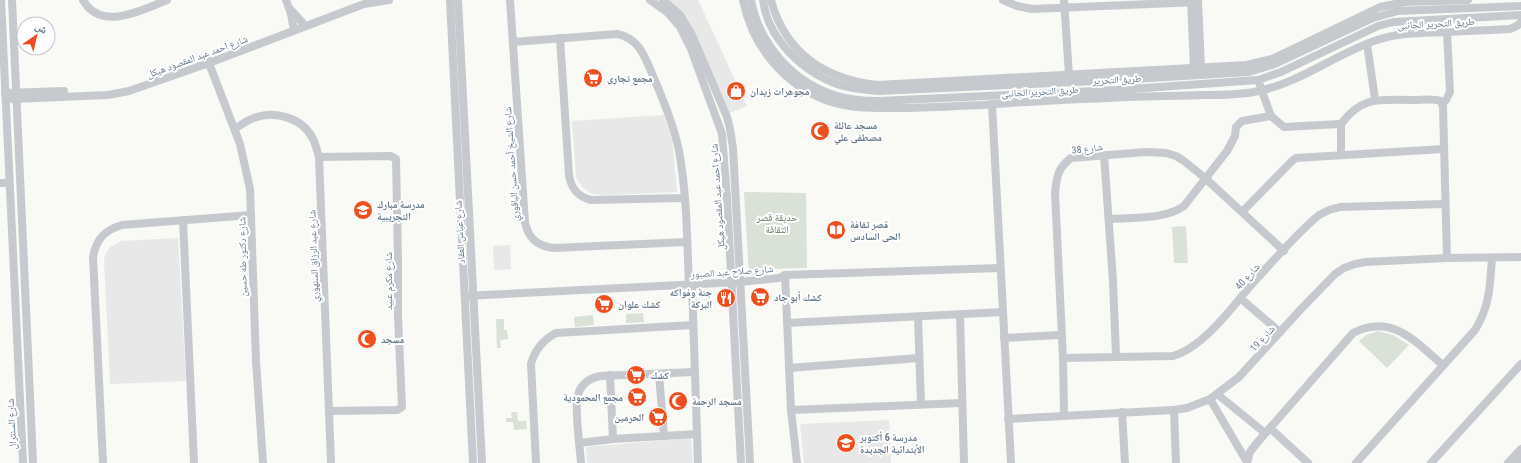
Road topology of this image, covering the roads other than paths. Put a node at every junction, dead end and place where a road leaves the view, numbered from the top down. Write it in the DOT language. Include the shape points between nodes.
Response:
graph roads {
  1 [pos="1,0"];
  2 [pos="12,0"];
  3 [pos="83,0"];
  4 [pos="167,0"];
  5 [pos="286,0"];
  6 [pos="361,0"];
  7 [pos="389,0"];
  8 [pos="450,0"];
  9 [pos="458,0"];
  10 [pos="510,0"];
  11 [pos="650,0"];
  12 [pos="663,0"];
  13 [pos="743,0"];
  14 [pos="751,0"];
  15 [pos="763,0"];
  16 [pos="771,0"];
  17 [pos="1003,0"];
  18 [pos="1468,0"];
  19 [pos="1194,1"];
  20 [pos="1434,1"];
  21 [pos="1133,2"];
  22 [pos="1065,4"];
  23 [pos="1521,6"];
  24 [pos="1475,7"];
  25 [pos="289,8"];
  26 [pos="1453,8"];
  27 [pos="1428,9"];
  28 [pos="1521,15"];
  29 [pos="677,17"];
  30 [pos="1474,17"];
  31 [pos="1454,18"];
  32 [pos="302,22"];
  33 [pos="1521,22"];
  34 [pos="293,25"];
  35 [pos="1448,32"];
  36 [pos="560,38"];
  37 [pos="513,42"];
  38 [pos="1367,44"];
  39 [pos="1272,59"];
  40 [pos="208,60"];
  41 [pos="1282,61"];
  42 [pos="1197,68"];
  43 [pos="1155,70"];
  44 [pos="1069,75"];
  45 [pos="1042,76"];
  46 [pos="1146,78"];
  47 [pos="954,80"];
  48 [pos="1117,80"];
  49 [pos="1258,80"];
  50 [pos="1097,81"];
  51 [pos="1054,83"];
  52 [pos="946,88"];
  53 [pos="1117,90"];
  54 [pos="1096,91"];
  55 [pos="1262,91"];
  56 [pos="826,92"];
  57 [pos="1068,92"];
  58 [pos="811,93"];
  59 [pos="16,95"];
  60 [pos="5,96"];
  61 [pos="919,100"];
  62 [pos="1057,100"];
  63 [pos="1376,100"];
  64 [pos="1442,103"];
  65 [pos="992,104"];
  66 [pos="936,108"];
  67 [pos="1271,116"];
  68 [pos="1341,124"];
  69 [pos="235,129"];
  70 [pos="1443,149"];
  71 [pos="1104,155"];
  72 [pos="1341,155"];
  73 [pos="319,157"];
  74 [pos="1205,178"];
  75 [pos="0,183"];
  76 [pos="9,186"];
  77 [pos="0,189"];
  78 [pos="684,198"];
  79 [pos="1445,204"];
  80 [pos="1242,212"];
  81 [pos="251,215"];
  82 [pos="1109,219"];
  83 [pos="182,220"];
  84 [pos="687,242"];
  85 [pos="1284,251"];
  86 [pos="1521,257"];
  87 [pos="1447,258"];
  88 [pos="1492,258"];
  89 [pos="1000,268"];
  90 [pos="785,275"];
  91 [pos="736,282"];
  92 [pos="690,285"];
  93 [pos="469,296"];
  94 [pos="1240,298"];
  95 [pos="1003,312"];
  96 [pos="960,314"];
  97 [pos="918,317"];
  98 [pos="787,323"];
  99 [pos="694,325"];
  100 [pos="1280,332"];
  101 [pos="1061,335"];
  102 [pos="1004,338"];
  103 [pos="1116,356"];
  104 [pos="919,358"];
  105 [pos="1063,358"];
  106 [pos="1521,364"];
  107 [pos="1442,365"];
  108 [pos="789,368"];
  109 [pos="695,372"];
  110 [pos="659,374"];
  111 [pos="610,375"];
  112 [pos="1214,396"];
  113 [pos="962,403"];
  114 [pos="921,404"];
  115 [pos="791,410"];
  116 [pos="1174,410"];
  117 [pos="329,411"];
  118 [pos="1122,412"];
  119 [pos="1064,416"];
  120 [pos="1008,419"];
  121 [pos="1268,430"];
  122 [pos="697,434"];
  123 [pos="664,436"];
  124 [pos="613,439"];
  125 [pos="580,443"];
  126 [pos="1521,449"];
  127 [pos="1521,458"];
  128 [pos="1247,462"];
  129 [pos="23,463"];
  130 [pos="33,463"];
  131 [pos="103,463"];
  132 [pos="194,463"];
  133 [pos="263,463"];
  134 [pos="331,463"];
  135 [pos="473,463"];
  136 [pos="482,463"];
  137 [pos="536,463"];
  138 [pos="581,463"];
  139 [pos="698,463"];
  140 [pos="741,463"];
  141 [pos="750,463"];
  142 [pos="797,463"];
  143 [pos="964,463"];
  144 [pos="1011,463"];
  145 [pos="1125,463"];
  146 [pos="1176,463"];
  147 [pos="1308,463"];
  148 [pos="1356,463"];
  149 [pos="1431,463"];
  150 [pos="1508,463"];
  151 [pos="1517,463"];
  1 -- 60 [label="street, شارع السنترال"];
  2 -- 59 [label="street, شارع السنترال"];
  3 -- 4 [label="street" via="93,12 111,17"];
  5 -- 25 [label="street"];
  6 -- 32 [label="street, شارع احمد عبد المقصود هيكل"];
  7 -- 40 [label="street, شارع احمد عبد المقصود هيكل" via="364,4"];
  8 -- 93 [label="street, شارع عباس العقاد"];
  9 -- 93 [label="street, شارع عباس العقاد"];
  10 -- 37 [label="street, شارع الشيخ أحمد حسن الباقوري"];
  11 -- 29 [label="street, شارع احمد عبد المقصود هيكل"];
  12 -- 29 [label="street, شارع احمد عبد المقصود هيكل"];
  13 -- 58 [label="street, طريق التحرير الجانبى" via="752,29 768,56 787,76"];
  14 -- 56 [label="street, طريق التحرير" via="753,14 776,55 792,71"];
  15 -- 52 [label="street, طريق التحرير" via="768,20 785,48 800,63 818,75 837,84 858,89 880,91"];
  16 -- 47 [label="street, طريق التحرير الجانبى" via="782,27 793,43 806,57 839,77 877,85"];
  17 -- 22 [label="street" via="1032,9"];
  18 -- 20 [label="street, طريق التحرير الجانبى"];
  19 -- 21 [label="street"];
  19 -- 42 [label="street"];
  20 -- 27 [label="street"];
  20 -- 39 [label="street, طريق التحرير الجانبى" via="1405,2 1380,7"];
  21 -- 22 [label="street"];
  22 -- 44 [label="street"];
  23 -- 24 [label="street, طريق التحرير"];
  24 -- 26 [label="street, طريق التحرير"];
  24 -- 30 [label="street" via="1471,11"];
  25 -- 32 [label="street"];
  25 -- 34 [label="street"];
  26 -- 27 [label="street, طريق التحرير"];
  26 -- 31 [label="street" via="1456,12"];
  27 -- 41 [label="street, طريق التحرير" via="1398,11 1373,18"];
  28 -- 30 [label="street, طريق التحرير"];
  29 -- 91 [label="street, شارع احمد عبد المقصود هيكل" via="729,148"];
  30 -- 31 [label="street, طريق التحرير"];
  31 -- 49 [label="street, طريق التحرير" via="1401,20 1385,24"];
  32 -- 34 [label="street, شارع احمد عبد المقصود هيكل"];
  33 -- 35 [label="street, طريق التحرير الجانبى" via="1510,29"];
  34 -- 40 [label="street, شارع احمد عبد المقصود هيكل"];
  35 -- 38 [label="street, طريق التحرير الجانبى" via="1404,33"];
  35 -- 64 [label="street" via="1450,92"];
  36 -- 37 [label="street"];
  36 -- 78 [label="street" via="617,34 629,38 639,46 663,100 677,143"];
  36 -- 78 [label="street" via="569,175 574,188 581,196 591,200"];
  37 -- 84 [label="street, شارع الشيخ أحمد حسن الباقوري" via="525,222 526,229 534,241 539,245 553,248"];
  38 -- 55 [label="street, طريق التحرير الجانبى" via="1290,82"];
  38 -- 63 [label="street"];
  39 -- 41 [label="street"];
  39 -- 42 [label="street, طريق التحرير الجانبى" via="1248,65"];
  40 -- 59 [label="street, شارع احمد عبد المقصود هيكل" via="129,90 108,95"];
  40 -- 69 [label="street, شارع دكتور طه حسين"];
  41 -- 46 [label="street, طريق التحرير" via="1249,72"];
  42 -- 43 [label="street, طريق التحرير الجانبى"];
  43 -- 44 [label="street, طريق التحرير الجانبى"];
  43 -- 46 [label="street"];
  44 -- 45 [label="street, طريق التحرير الجانبى"];
  45 -- 47 [label="street, طريق التحرير الجانبى"];
  45 -- 51 [label="street"];
  46 -- 48 [label="street, طريق التحرير"];
  47 -- 52 [label="street"];
  48 -- 50 [label="street, طريق التحرير"];
  48 -- 53 [label="street" via="1114,85"];
  49 -- 53 [label="street, طريق التحرير"];
  49 -- 55 [label="street"];
  50 -- 51 [label="street, طريق التحرير"];
  50 -- 54 [label="street" via="1099,86"];
  51 -- 52 [label="street, طريق التحرير"];
  53 -- 54 [label="street, طريق التحرير"];
  54 -- 57 [label="street, طريق التحرير"];
  55 -- 62 [label="street, طريق التحرير الجانبى"];
  55 -- 67 [label="street"];
  56 -- 58 [label="street"];
  56 -- 61 [label="street, طريق التحرير" via="856,100 879,102"];
  57 -- 61 [label="street, طريق التحرير"];
  57 -- 62 [label="street"];
  58 -- 66 [label="street, طريق التحرير الجانبى" via="844,105 863,108"];
  59 -- 60 [label="street, شارع احمد عبد المقصود هيكل"];
  59 -- 130 [label="street, شارع السنترال"];
  60 -- 76 [label="street, شارع السنترال"];
  61 -- 66 [label="street"];
  62 -- 65 [label="street, طريق التحرير الجانبى"];
  63 -- 64 [label="street" via="1438,100"];
  63 -- 68 [label="street" via="1355,108"];
  64 -- 70 [label="street"];
  65 -- 66 [label="street, طريق التحرير الجانبى"];
  65 -- 89 [label="street"];
  67 -- 68 [label="street" via="1284,127"];
  67 -- 74 [label="street" via="1242,121 1236,127 1235,136 1227,151"];
  68 -- 72 [label="street"];
  69 -- 73 [label="street, شارع عبد الرزاق السنهوري" via="252,118 264,115 291,119 312,137"];
  69 -- 81 [label="street, شارع دكتور طه حسين" via="248,176"];
  70 -- 72 [label="street"];
  70 -- 79 [label="street"];
  71 -- 74 [label="street, شارع 38" via="1166,153 1184,161"];
  71 -- 82 [label="street"];
  71 -- 101 [label="street, شارع 38" via="1070,158 1058,173 1055,193"];
  72 -- 80 [label="street" via="1296,158"];
  73 -- 117 [label="street, شارع عبد الرزاق السنهوري"];
  73 -- 117 [label="street, شارع مكرم عبيد" via="393,156 396,160 402,406 397,410"];
  74 -- 80 [label="street, شارع 38"];
  74 -- 82 [label="street" via="1184,206 1178,210 1163,215"];
  75 -- 76 [label="street"];
  76 -- 77 [label="street"];
  76 -- 129 [label="street, شارع السنترال"];
  78 -- 84 [label="street"];
  79 -- 85 [label="street, شارع 40" via="1340,207 1329,210 1310,222"];
  79 -- 87 [label="street"];
  80 -- 85 [label="street, شارع 38"];
  81 -- 83 [label="street"];
  81 -- 133 [label="street, شارع دكتور طه حسين" via="256,360"];
  82 -- 103 [label="street"];
  83 -- 131 [label="street" via="113,227 101,236 95,246 93,257"];
  83 -- 132 [label="street"];
  84 -- 92 [label="street"];
  85 -- 94 [label="street, شارع 40"];
  86 -- 88 [label="street, شارع 19"];
  87 -- 88 [label="street, شارع 19"];
  87 -- 100 [label="street, شارع 19" via="1366,262 1344,268 1335,274"];
  88 -- 107 [label="street" via="1488,299 1481,320 1475,330"];
  89 -- 90 [label="street, شارع صلاح عبد الصبور"];
  89 -- 95 [label="street"];
  90 -- 91 [label="street, شارع صلاح عبد الصبور" via="779,278"];
  90 -- 98 [label="street"];
  91 -- 92 [label="street, شارع صلاح عبد الصبور"];
  91 -- 140 [label="street, شارع احمد عبد المقصود هيكل"];
  91 -- 141 [label="street, شارع احمد عبد المقصود هيكل"];
  92 -- 93 [label="street, شارع صلاح عبد الصبور"];
  92 -- 99 [label="street"];
  93 -- 135 [label="street, شارع عباس العقاد"];
  93 -- 136 [label="street, شارع عباس العقاد"];
  94 -- 100 [label="street"];
  94 -- 103 [label="street, شارع 40" via="1201,340 1182,353 1173,356"];
  95 -- 96 [label="street"];
  95 -- 102 [label="street"];
  96 -- 97 [label="street"];
  96 -- 113 [label="street"];
  97 -- 98 [label="street"];
  97 -- 104 [label="street"];
  98 -- 108 [label="street"];
  99 -- 109 [label="street"];
  99 -- 137 [label="street" via="556,333 543,341 534,353 531,364"];
  100 -- 112 [label="street, شارع 19" via="1242,375"];
  101 -- 102 [label="street"];
  101 -- 105 [label="street, شارع 38"];
  102 -- 120 [label="street"];
  103 -- 105 [label="street, شارع 40"];
  104 -- 108 [label="street"];
  104 -- 114 [label="street"];
  105 -- 119 [label="street, شارع 38"];
  106 -- 149 [label="street"];
  107 -- 121 [label="street" via="1408,336 1397,330 1374,325 1363,328 1353,333"];
  107 -- 148 [label="street"];
  108 -- 115 [label="street"];
  109 -- 110 [label="street"];
  109 -- 122 [label="street"];
  110 -- 111 [label="street"];
  110 -- 123 [label="street"];
  111 -- 124 [label="street"];
  111 -- 125 [label="street" via="591,378 580,390 577,405"];
  112 -- 116 [label="street, شارع 19" via="1187,408"];
  112 -- 121 [label="street"];
  112 -- 128 [label="street"];
  113 -- 114 [label="street"];
  113 -- 143 [label="street"];
  114 -- 115 [label="street"];
  115 -- 142 [label="street"];
  116 -- 118 [label="street, شارع 19"];
  116 -- 146 [label="street"];
  117 -- 134 [label="street, شارع عبد الرزاق السنهوري"];
  118 -- 119 [label="street, شارع 19"];
  118 -- 145 [label="street"];
  119 -- 120 [label="street, شارع 19"];
  120 -- 144 [label="street"];
  121 -- 128 [label="street" via="1250,452"];
  121 -- 147 [label="street"];
  122 -- 123 [label="street"];
  122 -- 139 [label="street"];
  123 -- 124 [label="street"];
  124 -- 125 [label="street"];
  125 -- 138 [label="street"];
  126 -- 150 [label="street"];
  127 -- 151 [label="street"];
}
